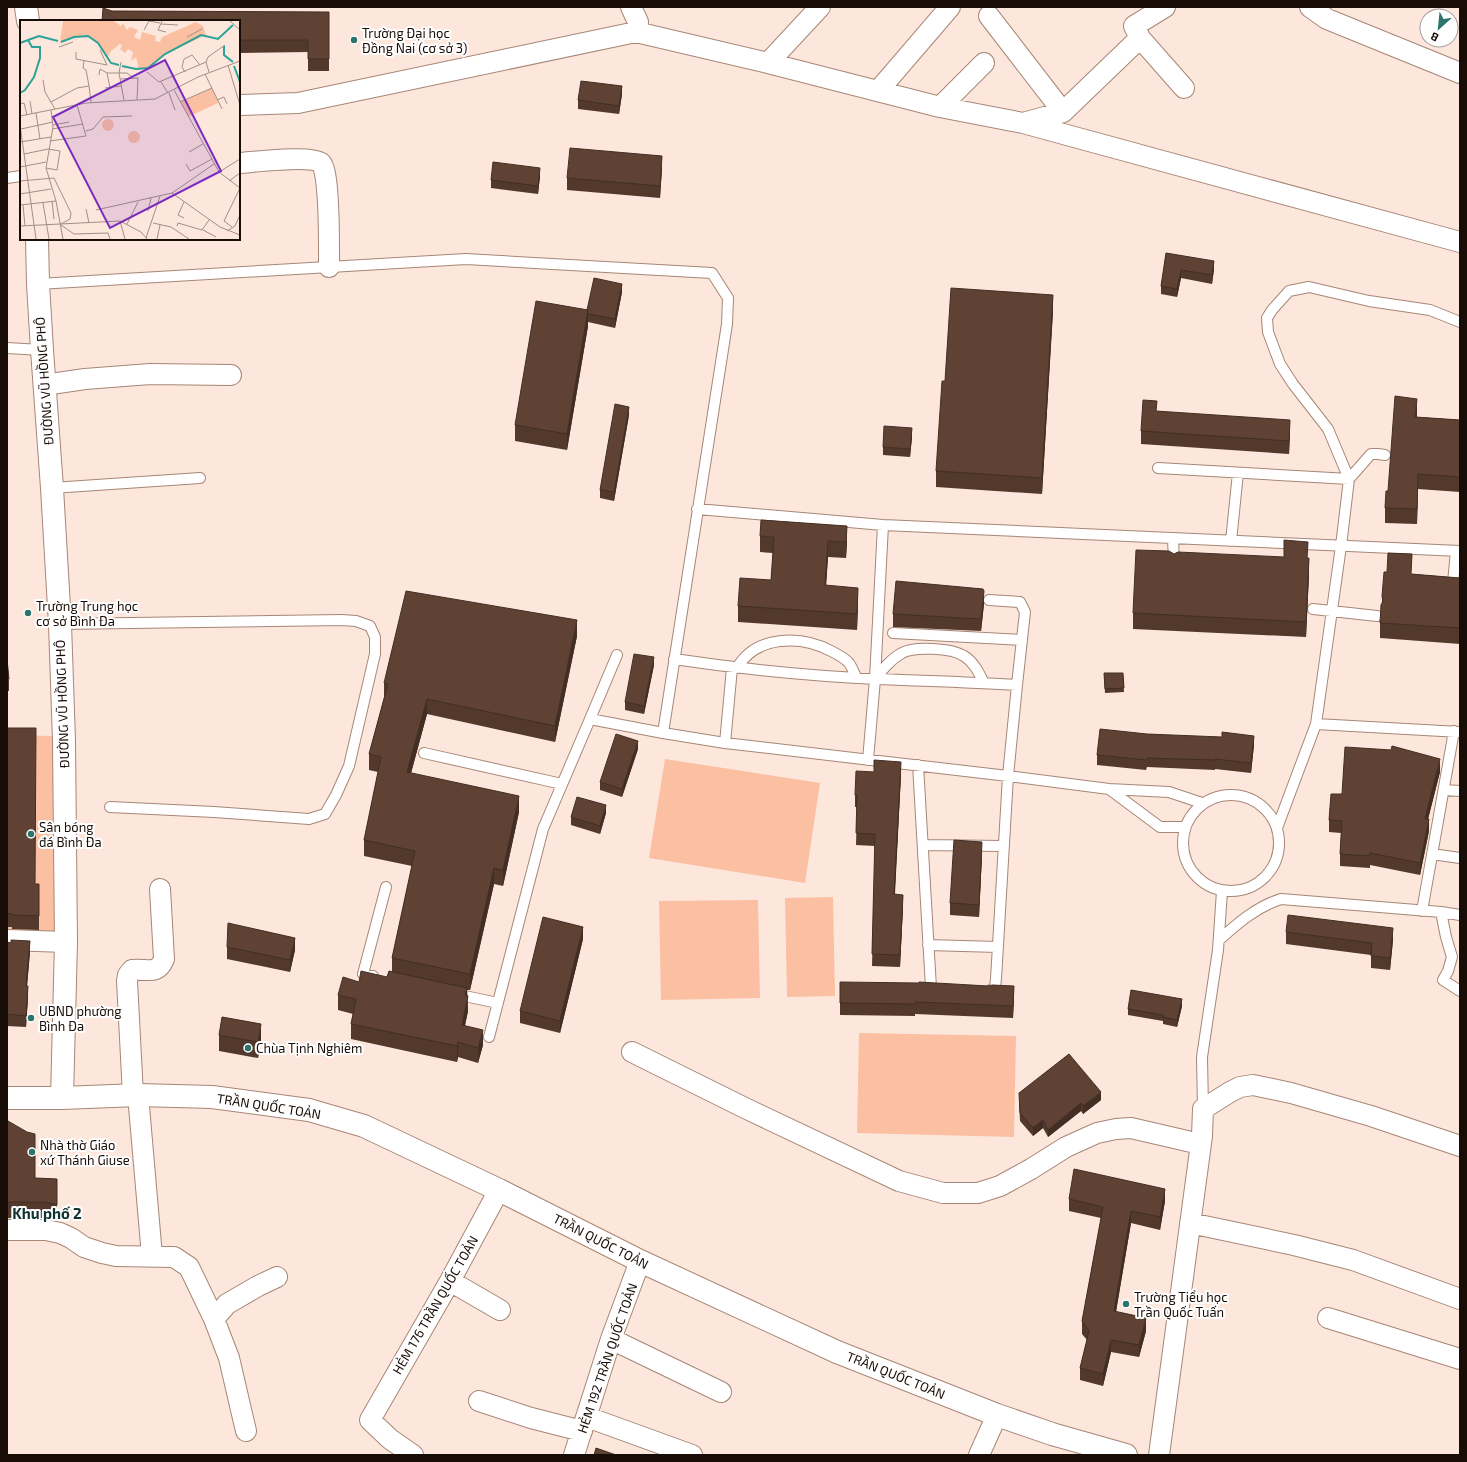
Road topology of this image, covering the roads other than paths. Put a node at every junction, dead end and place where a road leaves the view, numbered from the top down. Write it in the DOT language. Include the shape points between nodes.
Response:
graph roads {
  1 [pos="26,7"];
  2 [pos="820,7"];
  3 [pos="950,7"];
  4 [pos="1165,7"];
  5 [pos="1310,7"];
  6 [pos="1328,13"];
  7 [pos="989,16"];
  8 [pos="638,17"];
  9 [pos="28,20"];
  10 [pos="1140,38"];
  11 [pos="768,63"];
  12 [pos="984,63"];
  13 [pos="1460,72"];
  14 [pos="1184,88"];
  15 [pos="878,91"];
  16 [pos="240,105"];
  17 [pos="940,107"];
  18 [pos="1063,112"];
  19 [pos="1022,123"];
  20 [pos="240,163"];
  21 [pos="20,176"];
  22 [pos="7,178"];
  23 [pos="37,240"];
  24 [pos="1460,242"];
  25 [pos="329,267"];
  26 [pos="38,284"];
  27 [pos="1460,322"];
  28 [pos="7,348"];
  29 [pos="42,350"];
  30 [pos="231,374"];
  31 [pos="44,385"];
  32 [pos="1385,455"];
  33 [pos="1158,468"];
  34 [pos="1238,473"];
  35 [pos="200,478"];
  36 [pos="1349,479"];
  37 [pos="52,488"];
  38 [pos="697,509"];
  39 [pos="883,525"];
  40 [pos="1173,538"];
  41 [pos="1231,540"];
  42 [pos="1342,546"];
  43 [pos="1458,551"];
  44 [pos="1174,563"];
  45 [pos="1453,583"];
  46 [pos="989,600"];
  47 [pos="1313,609"];
  48 [pos="1332,612"];
  49 [pos="1377,616"];
  50 [pos="60,624"];
  51 [pos="894,633"];
  52 [pos="1022,640"];
  53 [pos="617,655"];
  54 [pos="674,659"];
  55 [pos="734,668"];
  56 [pos="856,677"];
  57 [pos="875,679"];
  58 [pos="984,683"];
  59 [pos="1017,685"];
  60 [pos="590,719"];
  61 [pos="1316,724"];
  62 [pos="1457,732"];
  63 [pos="663,733"];
  64 [pos="725,743"];
  65 [pos="424,753"];
  66 [pos="868,760"];
  67 [pos="918,765"];
  68 [pos="1008,776"];
  69 [pos="562,784"];
  70 [pos="1109,789"];
  71 [pos="1444,790"];
  72 [pos="1460,791"];
  73 [pos="1202,803"];
  74 [pos="110,807"];
  75 [pos="1185,827"];
  76 [pos="1277,828"];
  77 [pos="923,846"];
  78 [pos="1004,846"];
  79 [pos="1432,854"];
  80 [pos="1460,858"];
  81 [pos="386,887"];
  82 [pos="160,889"];
  83 [pos="1222,891"];
  84 [pos="1422,911"];
  85 [pos="1441,912"];
  86 [pos="1460,915"];
  87 [pos="7,940"];
  88 [pos="1219,940"];
  89 [pos="66,942"];
  90 [pos="928,945"];
  91 [pos="998,946"];
  92 [pos="386,979"];
  93 [pos="945,989"];
  94 [pos="973,991"];
  95 [pos="1460,991"];
  96 [pos="446,992"];
  97 [pos="498,1003"];
  98 [pos="489,1037"];
  99 [pos="632,1052"];
  100 [pos="135,1095"];
  101 [pos="7,1098"];
  102 [pos="62,1098"];
  103 [pos="1203,1109"];
  104 [pos="1200,1144"];
  105 [pos="1460,1146"];
  106 [pos="499,1190"];
  107 [pos="1190,1223"];
  108 [pos="7,1230"];
  109 [pos="152,1256"];
  110 [pos="640,1262"];
  111 [pos="277,1277"];
  112 [pos="450,1282"];
  113 [pos="1460,1299"];
  114 [pos="500,1310"];
  115 [pos="1328,1318"];
  116 [pos="214,1319"];
  117 [pos="611,1338"];
  118 [pos="1460,1359"];
  119 [pos="721,1392"];
  120 [pos="479,1401"];
  121 [pos="997,1415"];
  122 [pos="584,1424"];
  123 [pos="246,1431"];
  124 [pos="1098,1451"];
  125 [pos="412,1455"];
  126 [pos="574,1455"];
  127 [pos="692,1455"];
  128 [pos="980,1455"];
  129 [pos="1126,1455"];
  130 [pos="1159,1455"];
  1 -- 9 [label="main road"];
  2 -- 11 [label="street"];
  3 -- 15 [label="street"];
  4 -- 10 [label="street" via="1134,26"];
  5 -- 6 [label="street"];
  6 -- 13 [label="street"];
  7 -- 18 [label="street"];
  8 -- 11 [label="street"];
  8 -- 16 [label="street" via="298,103"];
  10 -- 14 [label="street"];
  10 -- 18 [label="street"];
  11 -- 15 [label="street"];
  12 -- 17 [label="street"];
  15 -- 17 [label="street"];
  17 -- 19 [label="street"];
  18 -- 19 [label="street"];
  19 -- 24 [label="street"];
  20 -- 25 [label="street" via="300,159 321,163 327,183"];
  21 -- 22 [label="lane"];
  23 -- 26 [label="main road, ĐƯỜNG VŨ HỒNG PHÔ"];
  25 -- 26 [label="lane"];
  25 -- 38 [label="lane" via="466,259 712,272 728,298 727,324"];
  26 -- 29 [label="main road, ĐƯỜNG VŨ HỒNG PHÔ"];
  27 -- 36 [label="lane" via="1430,310 1369,301 1309,287 1289,291 1272,310 1267,318 1268,332 1280,364 1328,429"];
  28 -- 29 [label="lane"];
  29 -- 31 [label="main road, ĐƯỜNG VŨ HỒNG PHÔ"];
  30 -- 31 [label="street" via="150,374"];
  31 -- 37 [label="main road, ĐƯỜNG VŨ HỒNG PHÔ"];
  32 -- 36 [label="lane" via="1371,454"];
  33 -- 34 [label="lane"];
  34 -- 36 [label="lane"];
  34 -- 41 [label="lane"];
  35 -- 37 [label="lane"];
  36 -- 42 [label="lane"];
  37 -- 50 [label="main road, ĐƯỜNG VŨ HỒNG PHÔ"];
  38 -- 39 [label="lane"];
  38 -- 54 [label="lane"];
  39 -- 40 [label="lane"];
  39 -- 57 [label="lane"];
  40 -- 41 [label="lane"];
  40 -- 44 [label="lane"];
  41 -- 42 [label="lane"];
  42 -- 43 [label="lane"];
  42 -- 48 [label="lane"];
  43 -- 45 [label="lane"];
  46 -- 52 [label="lane" via="1020,602 1025,612"];
  47 -- 48 [label="lane"];
  48 -- 49 [label="lane"];
  48 -- 61 [label="lane"];
  50 -- 74 [label="lane" via="349,620 370,626 376,637 375,654 349,766 325,814 309,819"];
  50 -- 89 [label="main road, ĐƯỜNG VŨ HỒNG PHÔ"];
  51 -- 52 [label="lane"];
  52 -- 59 [label="lane"];
  53 -- 60 [label="lane"];
  54 -- 55 [label="lane"];
  54 -- 63 [label="lane"];
  55 -- 56 [label="lane"];
  55 -- 56 [label="lane" via="756,648 778,641 797,640 837,654 849,664"];
  55 -- 64 [label="lane"];
  56 -- 57 [label="lane"];
  57 -- 58 [label="lane"];
  57 -- 58 [label="lane" via="886,665 903,652 945,649 964,656 977,669"];
  57 -- 66 [label="lane"];
  58 -- 59 [label="lane"];
  59 -- 68 [label="lane"];
  60 -- 63 [label="lane"];
  60 -- 69 [label="lane"];
  61 -- 62 [label="lane"];
  61 -- 76 [label="lane"];
  62 -- 71 [label="lane"];
  63 -- 64 [label="lane"];
  64 -- 66 [label="lane"];
  65 -- 69 [label="lane"];
  66 -- 67 [label="lane"];
  67 -- 68 [label="lane"];
  67 -- 77 [label="lane"];
  68 -- 70 [label="lane"];
  68 -- 78 [label="lane"];
  69 -- 97 [label="lane" via="543,829"];
  70 -- 73 [label="lane" via="1169,792"];
  70 -- 75 [label="lane" via="1160,827"];
  71 -- 72 [label="lane"];
  71 -- 79 [label="lane"];
  73 -- 75 [label="lane"];
  73 -- 76 [label="lane" via="1216,796 1231,794 1246,797 1270,814"];
  75 -- 83 [label="lane" via="1182,843 1185,860 1194,874 1207,885"];
  76 -- 83 [label="lane" via="1280,844 1277,860 1268,875 1255,885 1239,891"];
  77 -- 78 [label="lane"];
  77 -- 90 [label="lane"];
  78 -- 91 [label="lane"];
  79 -- 80 [label="lane"];
  79 -- 84 [label="lane"];
  81 -- 92 [label="lane" via="363,974"];
  82 -- 100 [label="street" via="164,959 155,970 132,970 127,981"];
  83 -- 88 [label="lane"];
  84 -- 85 [label="lane"];
  84 -- 88 [label="lane" via="1280,899 1243,918"];
  85 -- 86 [label="lane"];
  85 -- 95 [label="lane" via="1452,957 1443,980"];
  87 -- 89 [label="street"];
  88 -- 103 [label="lane" via="1202,1057"];
  89 -- 102 [label="main road, ĐƯỜNG VŨ HỒNG PHÔ"];
  90 -- 91 [label="lane"];
  90 -- 93 [label="lane" via="931,988"];
  91 -- 94 [label="lane" via="995,987 988,992"];
  96 -- 97 [label="lane"];
  97 -- 98 [label="lane"];
  99 -- 104 [label="street" via="899,1180 943,1193 978,1193 1000,1186 1066,1147 1097,1133 1116,1129 1131,1128"];
  100 -- 102 [label="main road, TRẦN QUỐC TOẢN"];
  100 -- 106 [label="main road, TRẦN QUỐC TOẢN" via="212,1097 309,1110 364,1126"];
  100 -- 109 [label="street"];
  101 -- 102 [label="main road, TRẦN QUỐC TOẢN"];
  103 -- 104 [label="street"];
  103 -- 105 [label="street" via="1240,1087 1253,1085 1371,1116"];
  104 -- 107 [label="street"];
  106 -- 110 [label="main road, TRẦN QUỐC TOẢN"];
  106 -- 112 [label="street, HẺM 176 TRẦN QUỐC TOẢN"];
  107 -- 113 [label="street" via="1353,1260"];
  107 -- 130 [label="street"];
  108 -- 109 [label="street" via="46,1230 60,1233 84,1247 102,1253 116,1256"];
  109 -- 116 [label="street" via="174,1257 189,1267"];
  110 -- 117 [label="street, HẺM 192 TRẦN QUỐC TOẢN"];
  110 -- 121 [label="main road, TRẦN QUỐC TOẢN" via="837,1352"];
  111 -- 116 [label="street" via="227,1304"];
  112 -- 114 [label="street"];
  112 -- 125 [label="street, HẺM 176 TRẦN QUỐC TOẢN" via="370,1420"];
  115 -- 118 [label="street"];
  116 -- 123 [label="street" via="229,1358"];
  117 -- 119 [label="street"];
  117 -- 122 [label="street, HẺM 192 TRẦN QUỐC TOẢN"];
  120 -- 122 [label="street" via="517,1414"];
  121 -- 124 [label="main road, TRẦN QUỐC TOẢN"];
  121 -- 128 [label="street"];
  122 -- 126 [label="street, HẺM 192 TRẦN QUỐC TOẢN"];
  122 -- 127 [label="street"];
  124 -- 129 [label="main road, TRẦN QUỐC TOẢN"];
}
